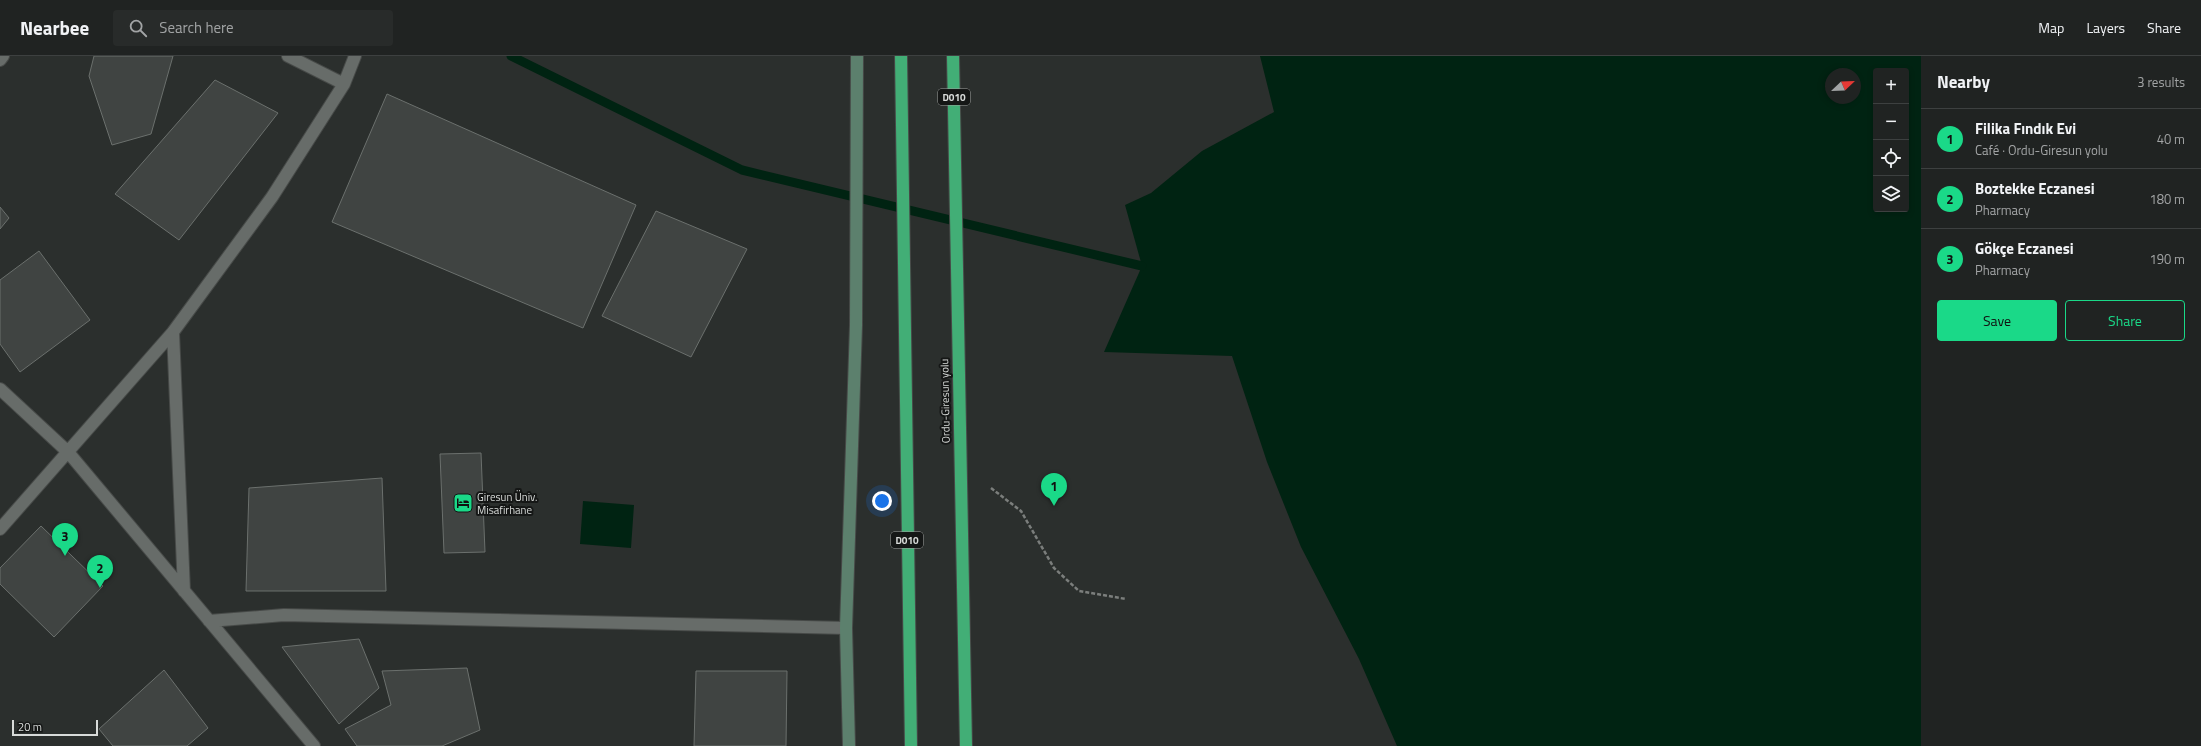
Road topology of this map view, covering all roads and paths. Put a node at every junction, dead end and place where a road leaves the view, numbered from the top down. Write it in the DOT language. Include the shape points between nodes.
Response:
graph roads {
  1 [pos="3,56"];
  2 [pos="288,56"];
  3 [pos="355,56"];
  4 [pos="857,56"];
  5 [pos="901,56"];
  6 [pos="953,56"];
  7 [pos="0,60"];
  8 [pos="344,84"];
  9 [pos="173,332"];
  10 [pos="0,389"];
  11 [pos="68,452"];
  12 [pos="991,488"];
  13 [pos="0,529"];
  14 [pos="184,591"];
  15 [pos="1126,599"];
  16 [pos="209,620"];
  17 [pos="846,628"];
  18 [pos="314,746"];
  19 [pos="849,746"];
  20 [pos="911,746"];
  21 [pos="966,746"];
  1 -- 7 [label="street"];
  2 -- 8 [label="street"];
  3 -- 8 [label="street"];
  4 -- 17 [label="street" via="856,325"];
  5 -- 20 [label="highway, D010"];
  6 -- 21 [label="highway, Ordu-Giresun yolu / D010"];
  8 -- 9 [label="street" via="272,197"];
  9 -- 11 [label="street"];
  9 -- 14 [label="street"];
  10 -- 11 [label="street"];
  11 -- 13 [label="street"];
  11 -- 14 [label="street"];
  12 -- 15 [label="path" via="1021,511 1054,568 1079,591"];
  14 -- 16 [label="street"];
  16 -- 17 [label="street" via="284,615"];
  16 -- 18 [label="street"];
  17 -- 19 [label="street"];
}
